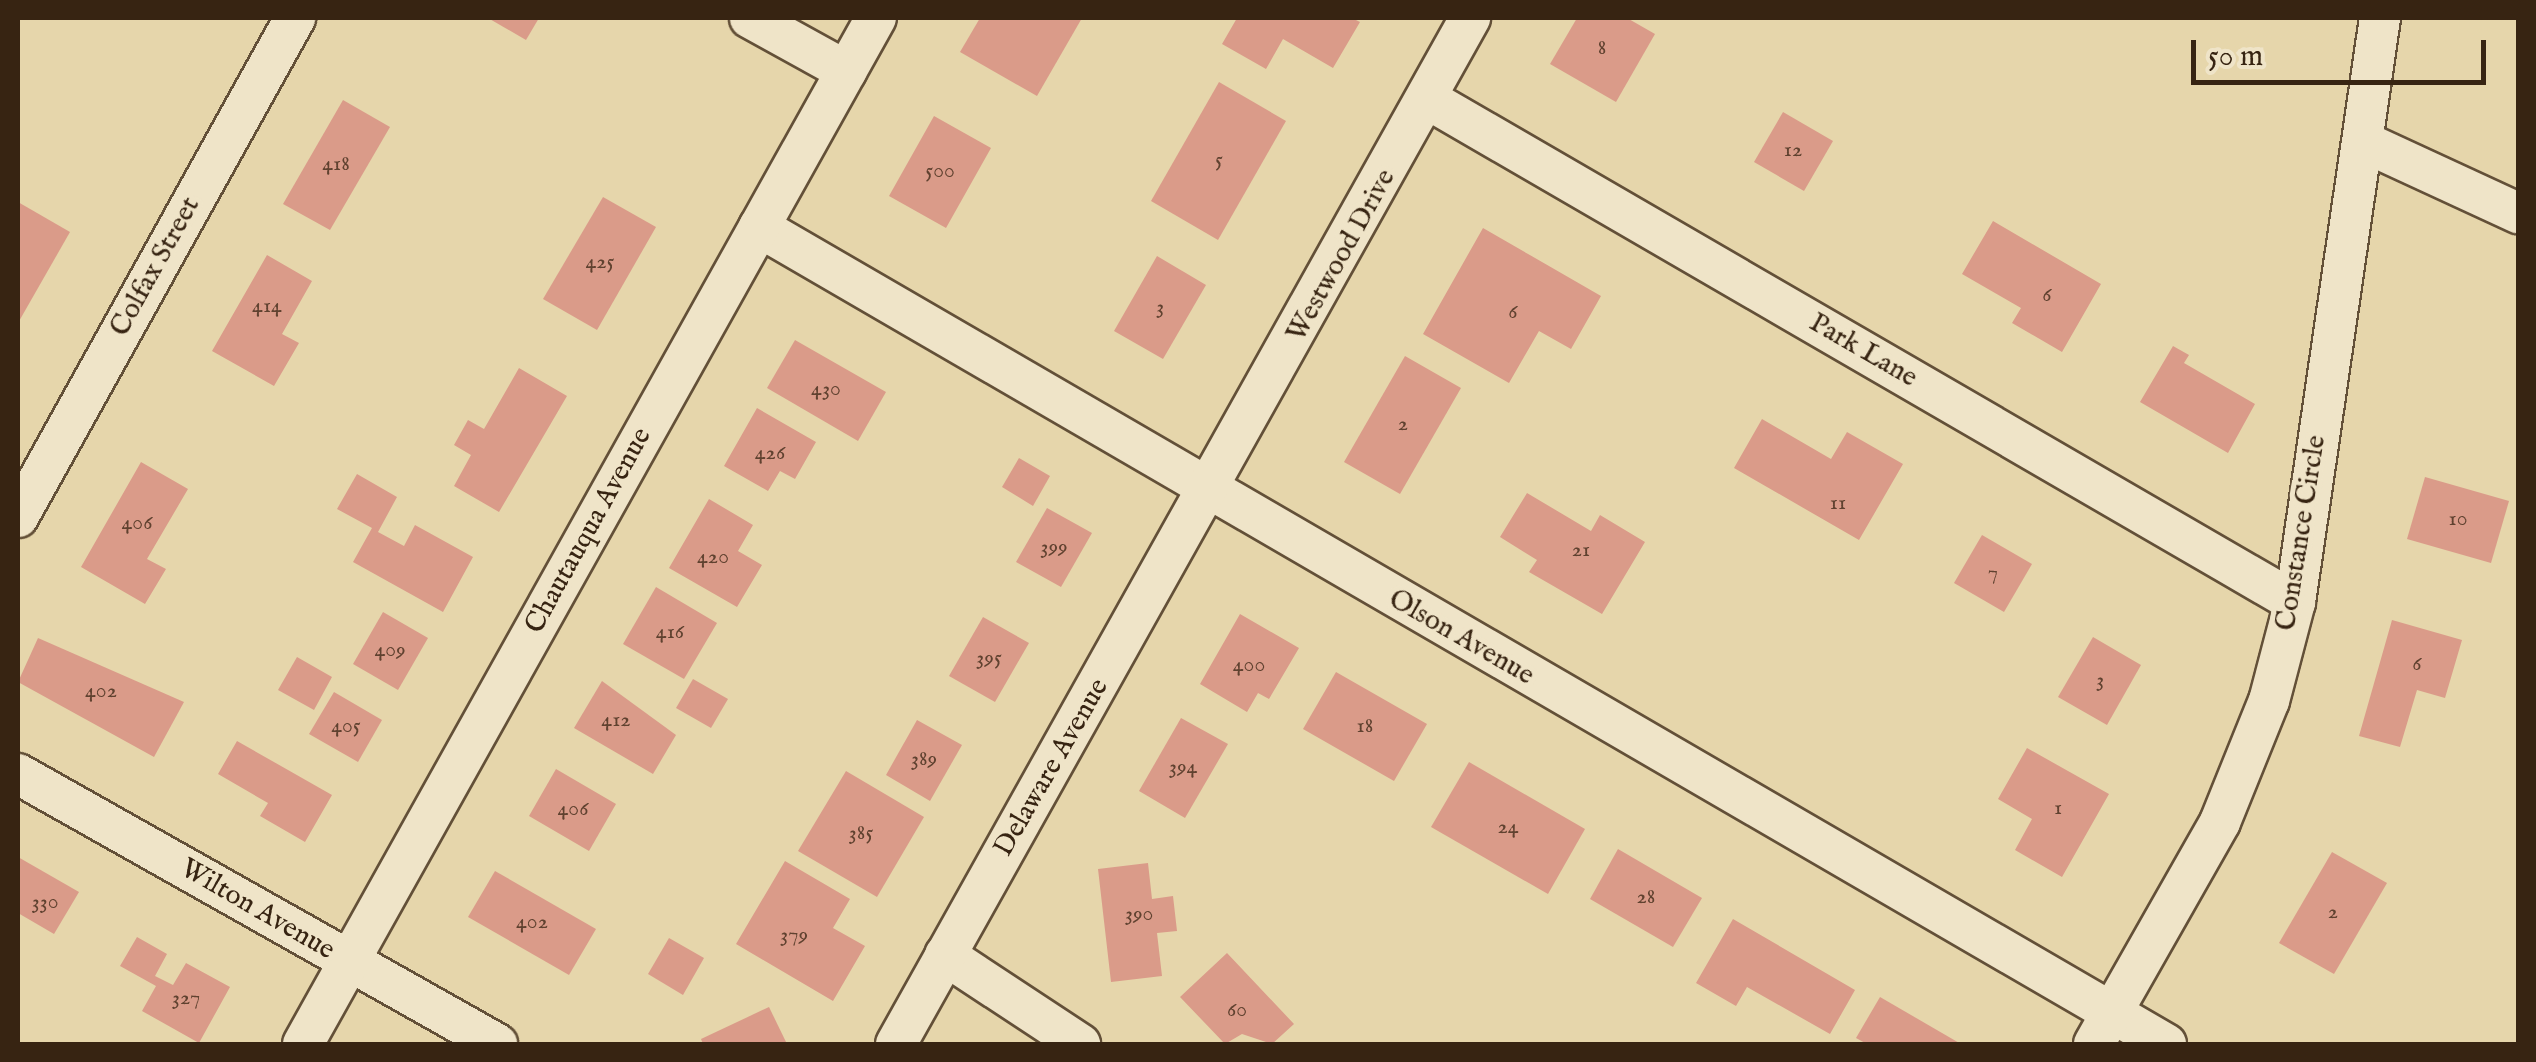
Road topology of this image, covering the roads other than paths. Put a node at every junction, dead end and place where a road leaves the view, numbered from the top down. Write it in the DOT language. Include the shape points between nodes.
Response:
graph roads {
  1 [pos="294,18"];
  2 [pos="750,18"];
  3 [pos="876,18"];
  4 [pos="1470,18"];
  5 [pos="2380,18"];
  6 [pos="846,72"];
  7 [pos="1431,101"];
  8 [pos="2364,142"];
  9 [pos="2518,213"];
  10 [pos="759,227"];
  11 [pos="1210,493"];
  12 [pos="18,516"];
  13 [pos="2295,602"];
  14 [pos="18,774"];
  15 [pos="945,956"];
  16 [pos="349,962"];
  17 [pos="2103,1028"];
  18 [pos="303,1044"];
  19 [pos="497,1044"];
  20 [pos="896,1044"];
  21 [pos="1080,1044"];
  22 [pos="2166,1044"];
  1 -- 12 [label="street, Colfax Street"];
  2 -- 6 [label="street"];
  3 -- 6 [label="street, Chautauqua Avenue"];
  4 -- 7 [label="street, Westwood Drive"];
  5 -- 8 [label="street, Constance Circle"];
  6 -- 10 [label="street, Chautauqua Avenue"];
  7 -- 11 [label="street, Westwood Drive"];
  7 -- 13 [label="street, Park Lane"];
  8 -- 9 [label="street"];
  8 -- 13 [label="street, Constance Circle"];
  10 -- 11 [label="street, Olson Avenue"];
  10 -- 16 [label="street, Chautauqua Avenue"];
  11 -- 15 [label="street, Delaware Avenue"];
  11 -- 17 [label="street, Olson Avenue"];
  13 -- 17 [label="street, Constance Circle" via="2269,701 2220,822"];
  14 -- 16 [label="street, Wilton Avenue"];
  15 -- 20 [label="street, Delaware Avenue"];
  15 -- 21 [label="street"];
  16 -- 18 [label="street, Chautauqua Avenue"];
  16 -- 19 [label="street, Wilton Avenue"];
  17 -- 22 [label="street, Olson Avenue"];
}
